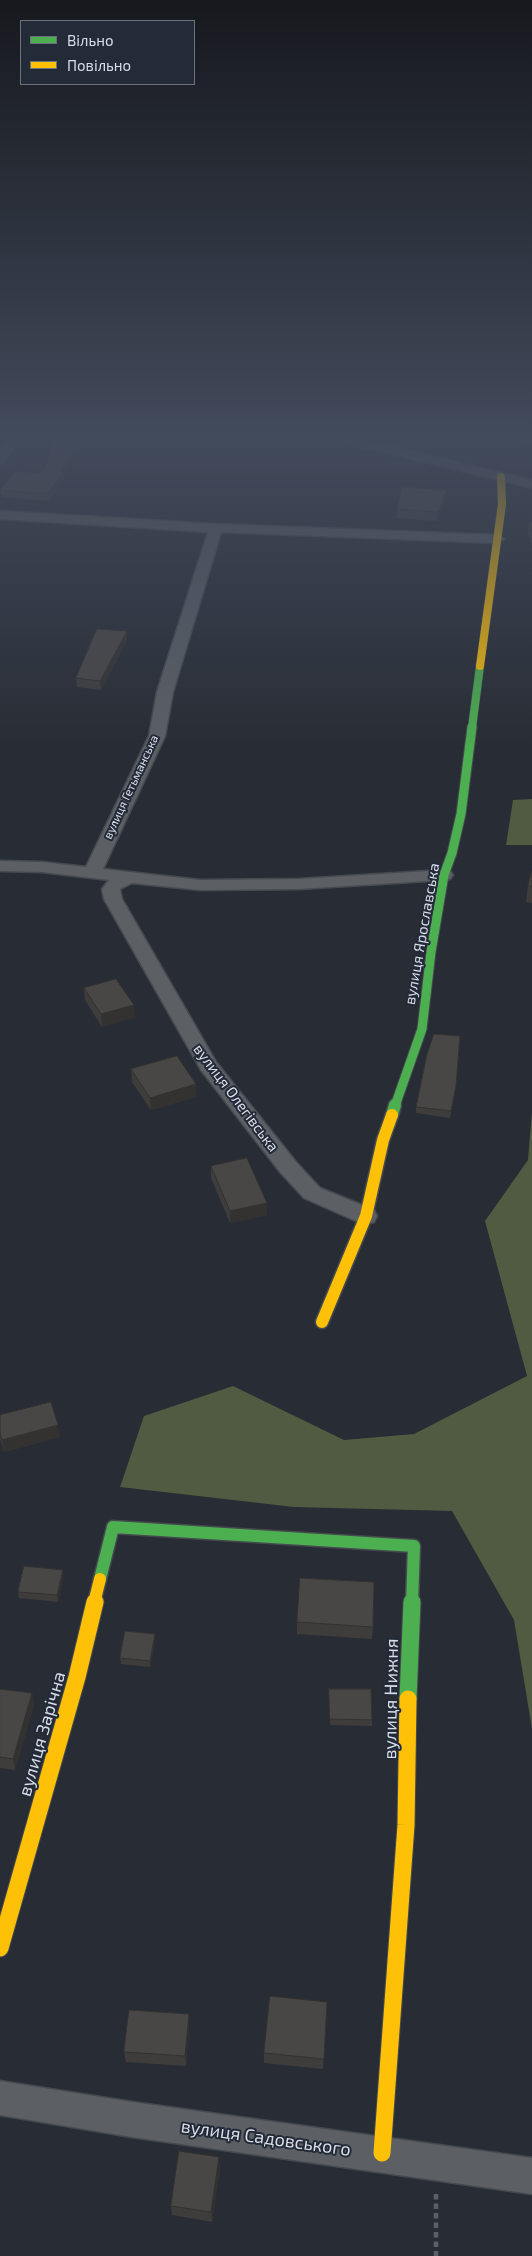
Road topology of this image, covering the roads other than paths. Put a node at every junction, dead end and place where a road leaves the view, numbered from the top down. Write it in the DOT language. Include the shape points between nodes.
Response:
graph roads {
  1 [pos="211,545"];
  2 [pos="497,545"];
  3 [pos="0,866"];
  4 [pos="94,873"];
  5 [pos="444,875"];
  6 [pos="130,877"];
  7 [pos="366,1216"];
  8 [pos="322,1322"];
  9 [pos="113,1527"];
  10 [pos="0,1948"];
  11 [pos="0,2098"];
  12 [pos="382,2153"];
  13 [pos="532,2176"];
  1 -- 4 [label="street, вулиця Гетьманська" via="165,692 157,736 96,861"];
  2 -- 5 [label="street, вулиця Ярославська" via="461,814"];
  3 -- 4 [label="street"];
  4 -- 6 [label="street"];
  5 -- 6 [label="street" via="299,884 220,885"];
  5 -- 7 [label="street, вулиця Ярославська" via="422,1029 383,1140"];
  6 -- 7 [label="street, вулиця Олегівська" via="114,883 110,896 208,1065 312,1193"];
  7 -- 8 [label="street, вулиця Ярославська"];
  9 -- 10 [label="street, вулиця Зарічна" via="77,1677"];
  9 -- 12 [label="street, вулиця Нижня" via="414,1546 406,1825"];
  11 -- 12 [label="street, вулиця Садовського"];
  12 -- 13 [label="street, вулиця Садовського"];
}
